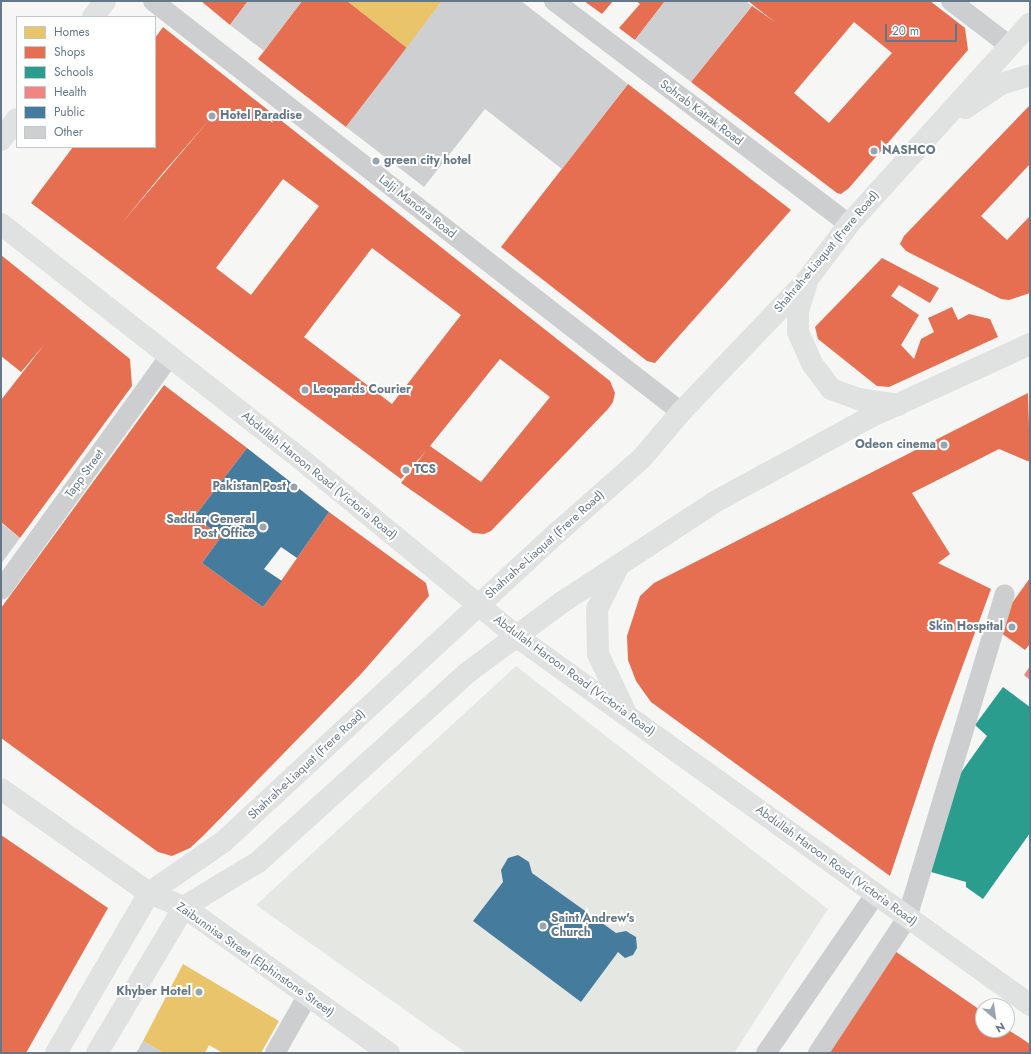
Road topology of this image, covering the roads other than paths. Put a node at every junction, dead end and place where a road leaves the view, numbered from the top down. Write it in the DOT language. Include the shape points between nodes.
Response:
graph roads {
  1 [pos="105,1"];
  2 [pos="153,1"];
  3 [pos="554,1"];
  4 [pos="951,1"];
  5 [pos="94,16"];
  6 [pos="1030,24"];
  7 [pos="1010,46"];
  8 [pos="1030,75"];
  9 [pos="16,120"];
  10 [pos="1,140"];
  11 [pos="902,163"];
  12 [pos="1,224"];
  13 [pos="848,224"];
  14 [pos="807,280"];
  15 [pos="1030,344"];
  16 [pos="169,357"];
  17 [pos="899,405"];
  18 [pos="681,412"];
  19 [pos="620,564"];
  20 [pos="1,590"];
  21 [pos="1005,594"];
  22 [pos="479,606"];
  23 [pos="516,636"];
  24 [pos="626,713"];
  25 [pos="1,789"];
  26 [pos="149,893"];
  27 [pos="875,895"];
  28 [pos="184,907"];
  29 [pos="907,918"];
  30 [pos="308,995"];
  31 [pos="1030,1005"];
  32 [pos="56,1053"];
  33 [pos="97,1053"];
  34 [pos="275,1053"];
  35 [pos="389,1053"];
  36 [pos="766,1053"];
  37 [pos="818,1053"];
  1 -- 5 [label="main road"];
  2 -- 18 [label="street, Lalji Manotra Road"];
  3 -- 13 [label="street, Sohrab Katrak Road"];
  4 -- 7 [label="street"];
  6 -- 7 [label="main road, Shahrah-e-Liaquat (Frere Road)"];
  7 -- 11 [label="main road, Shahrah-e-Liaquat (Frere Road)"];
  8 -- 11 [label="main road" via="1001,84 968,105"];
  9 -- 10 [label="main road"];
  11 -- 13 [label="main road, Shahrah-e-Liaquat (Frere Road)"];
  12 -- 16 [label="main road, Abdullah Haroon Road (Victoria Road)"];
  13 -- 14 [label="main road, Shahrah-e-Liaquat (Frere Road)"];
  14 -- 17 [label="main road" via="798,311 798,332 813,365 831,389 858,399"];
  14 -- 18 [label="main road, Shahrah-e-Liaquat (Frere Road)"];
  15 -- 17 [label="main road"];
  16 -- 20 [label="street, Tapp Street"];
  16 -- 22 [label="main road, Abdullah Haroon Road (Victoria Road)" via="290,451"];
  17 -- 19 [label="main road" via="870,417 713,503"];
  18 -- 22 [label="main road, Shahrah-e-Liaquat (Frere Road)" via="642,458"];
  19 -- 23 [label="main road"];
  19 -- 24 [label="main road" via="597,609 598,654"];
  21 -- 29 [label="street"];
  22 -- 23 [label="main road, Abdullah Haroon Road (Victoria Road)"];
  22 -- 26 [label="main road, Shahrah-e-Liaquat (Frere Road)" via="223,842"];
  23 -- 24 [label="main road, Abdullah Haroon Road (Victoria Road)"];
  23 -- 28 [label="main road" via="467,673 258,862"];
  24 -- 27 [label="main road, Abdullah Haroon Road (Victoria Road)"];
  25 -- 26 [label="main road, Zaibunnisa Street (Elphinstone Street)"];
  26 -- 28 [label="main road, Zaibunnisa Street (Elphinstone Street)"];
  26 -- 32 [label="main road, Shahrah-e-Liaquat (Frere Road)"];
  27 -- 29 [label="main road, Abdullah Haroon Road (Victoria Road)"];
  27 -- 36 [label="street"];
  28 -- 30 [label="main road, Zaibunnisa Street (Elphinstone Street)"];
  28 -- 33 [label="main road"];
  29 -- 31 [label="main road, Abdullah Haroon Road (Victoria Road)"];
  29 -- 37 [label="street"];
  30 -- 34 [label="street"];
  30 -- 35 [label="main road, Zaibunnisa Street (Elphinstone Street)"];
}
